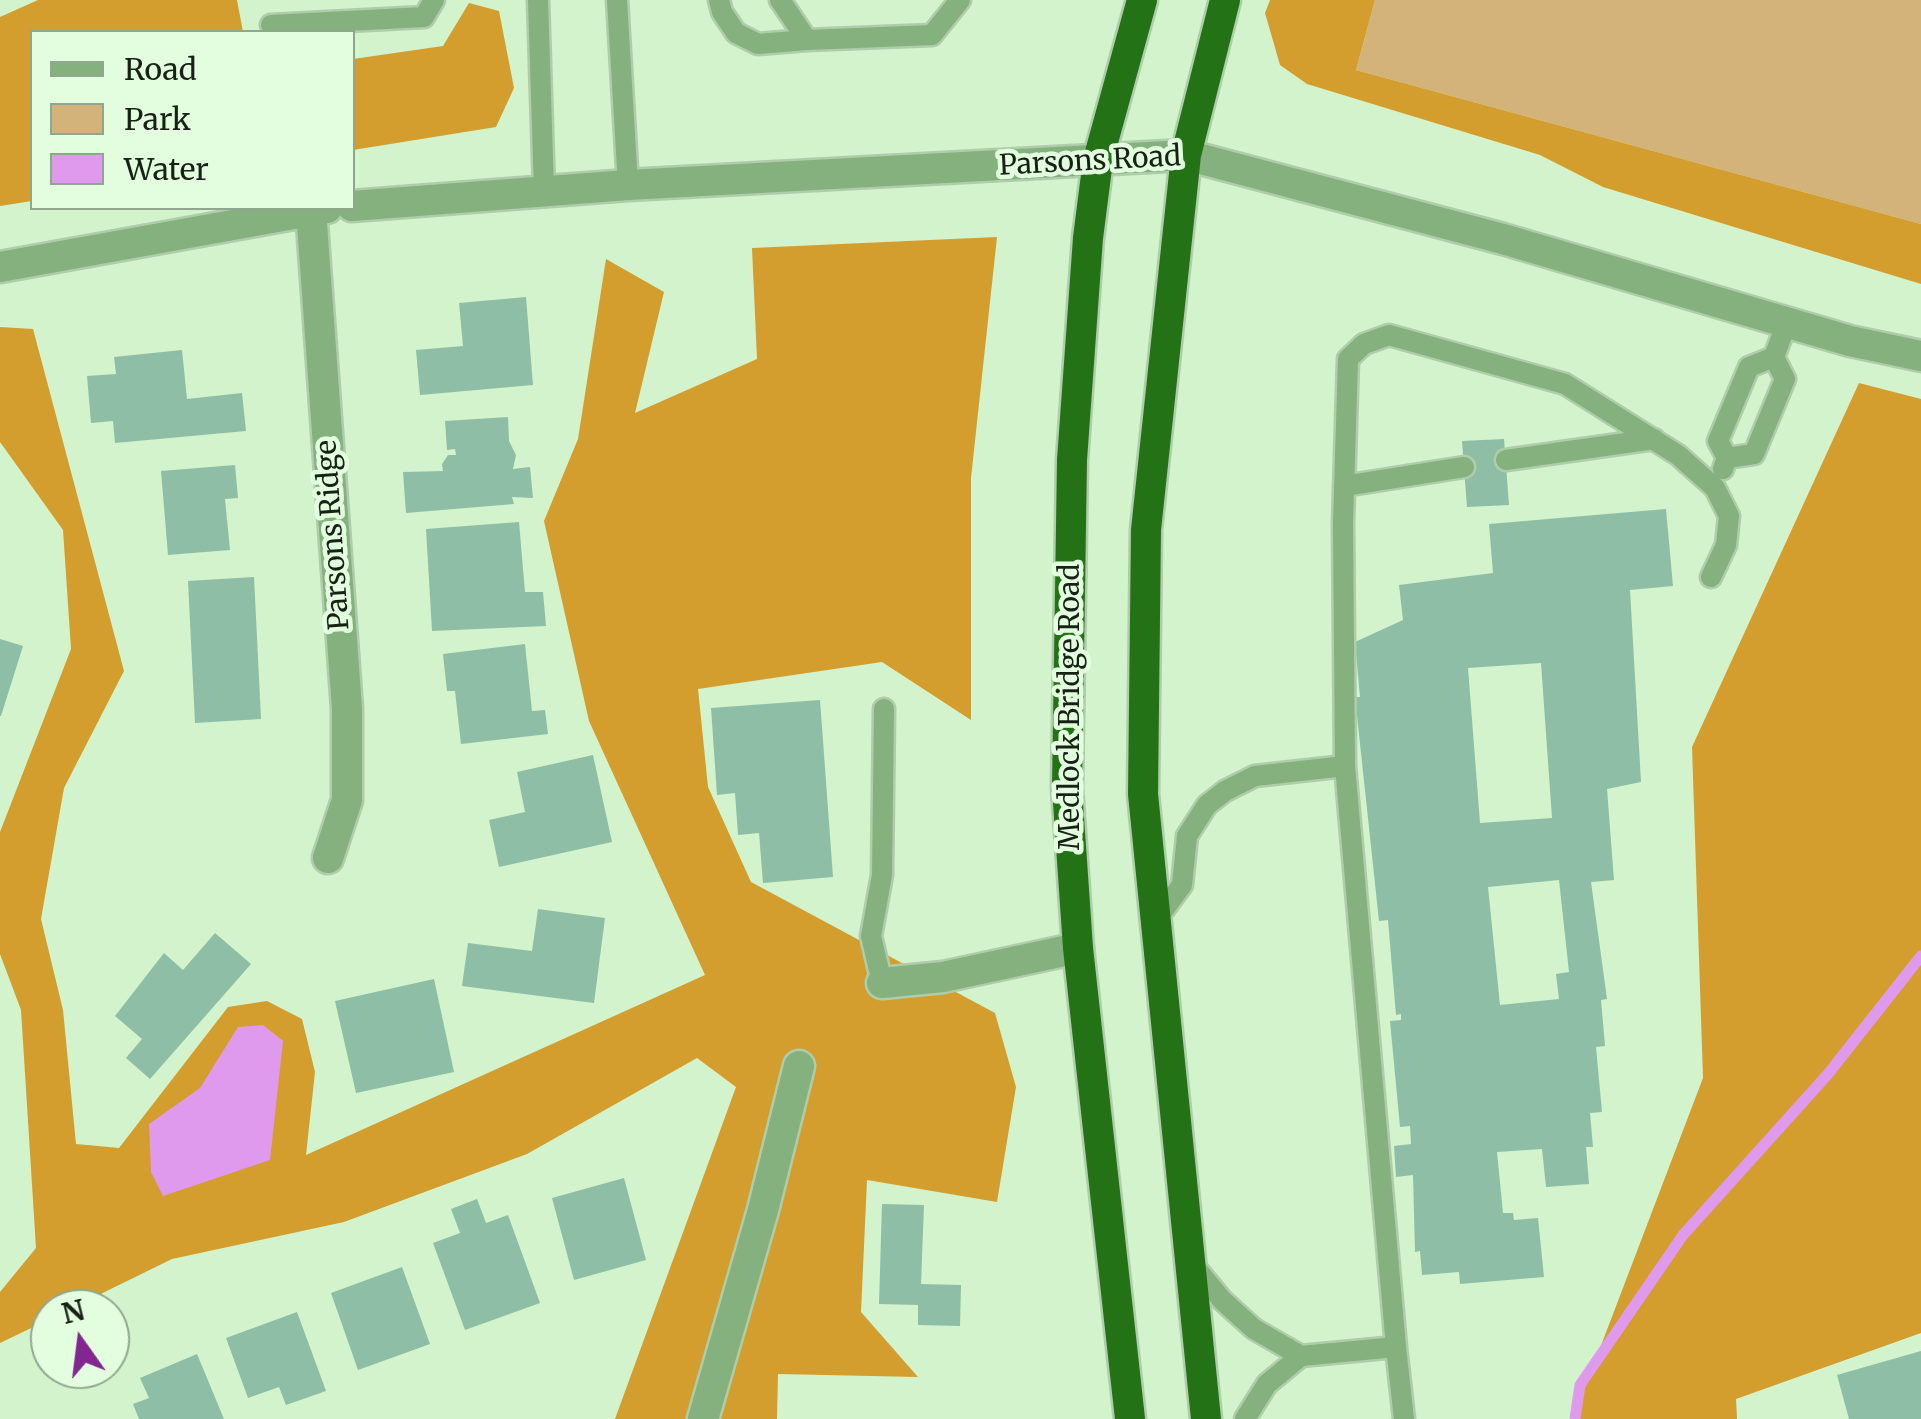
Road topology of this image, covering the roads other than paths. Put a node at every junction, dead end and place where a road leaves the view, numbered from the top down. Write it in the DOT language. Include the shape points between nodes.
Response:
graph roads {
  1 [pos="434,0"];
  2 [pos="538,0"];
  3 [pos="617,0"];
  4 [pos="720,0"];
  5 [pos="780,0"];
  6 [pos="960,0"];
  7 [pos="1142,0"];
  8 [pos="1226,0"];
  9 [pos="271,25"];
  10 [pos="807,40"];
  11 [pos="1186,155"];
  12 [pos="1098,160"];
  13 [pos="628,184"];
  14 [pos="544,191"];
  15 [pos="355,206"];
  16 [pos="317,210"];
  17 [pos="323,210"];
  18 [pos="0,267"];
  19 [pos="1787,322"];
  20 [pos="1921,356"];
  21 [pos="1774,357"];
  22 [pos="1654,440"];
  23 [pos="1727,458"];
  24 [pos="1506,460"];
  25 [pos="1464,466"];
  26 [pos="1344,486"];
  27 [pos="1716,488"];
  28 [pos="1711,577"];
  29 [pos="884,708"];
  30 [pos="1345,766"];
  31 [pos="328,858"];
  32 [pos="1156,920"];
  33 [pos="1078,948"];
  34 [pos="882,983"];
  35 [pos="800,1066"];
  36 [pos="1190,1260"];
  37 [pos="1396,1347"];
  38 [pos="1301,1356"];
  39 [pos="703,1419"];
  40 [pos="1130,1419"];
  41 [pos="1206,1419"];
  42 [pos="1245,1419"];
  43 [pos="1404,1419"];
  1 -- 9 [label="lane" via="424,17"];
  2 -- 14 [label="lane"];
  3 -- 13 [label="lane"];
  4 -- 10 [label="lane" via="736,33 758,44"];
  5 -- 10 [label="lane"];
  6 -- 10 [label="lane" via="932,36"];
  7 -- 12 [label="highway, Medlock Bridge Road"];
  8 -- 11 [label="highway"];
  11 -- 12 [label="street, Parsons Road"];
  11 -- 19 [label="street, Parsons Road"];
  11 -- 32 [label="highway" via="1146,530 1144,794"];
  12 -- 13 [label="street, Parsons Road"];
  12 -- 33 [label="highway, Medlock Bridge Road" via="1072,460 1067,788"];
  13 -- 14 [label="street, Parsons Road"];
  14 -- 15 [label="street, Parsons Road"];
  16 -- 18 [label="street"];
  17 -- 31 [label="street, Parsons Ridge" via="347,800"];
  19 -- 20 [label="street, Parsons Road"];
  19 -- 21 [label="lane"];
  21 -- 23 [label="lane" via="1749,366 1718,441"];
  21 -- 23 [label="lane" via="1784,379 1754,454"];
  22 -- 24 [label="lane"];
  22 -- 26 [label="lane" via="1565,384 1389,334 1348,360"];
  22 -- 27 [label="lane"];
  23 -- 27 [label="lane"];
  25 -- 26 [label="lane"];
  26 -- 30 [label="lane"];
  27 -- 28 [label="lane" via="1730,516"];
  29 -- 34 [label="lane" via="882,875 871,936"];
  30 -- 32 [label="lane" via="1255,776 1225,790 1187,836 1182,884"];
  30 -- 37 [label="lane"];
  32 -- 36 [label="highway"];
  33 -- 34 [label="street"];
  33 -- 40 [label="highway, Medlock Bridge Road"];
  35 -- 39 [label="street"];
  36 -- 38 [label="lane" via="1254,1329"];
  36 -- 41 [label="highway"];
  37 -- 38 [label="lane"];
  37 -- 43 [label="lane"];
  38 -- 42 [label="lane" via="1267,1384"];
}
